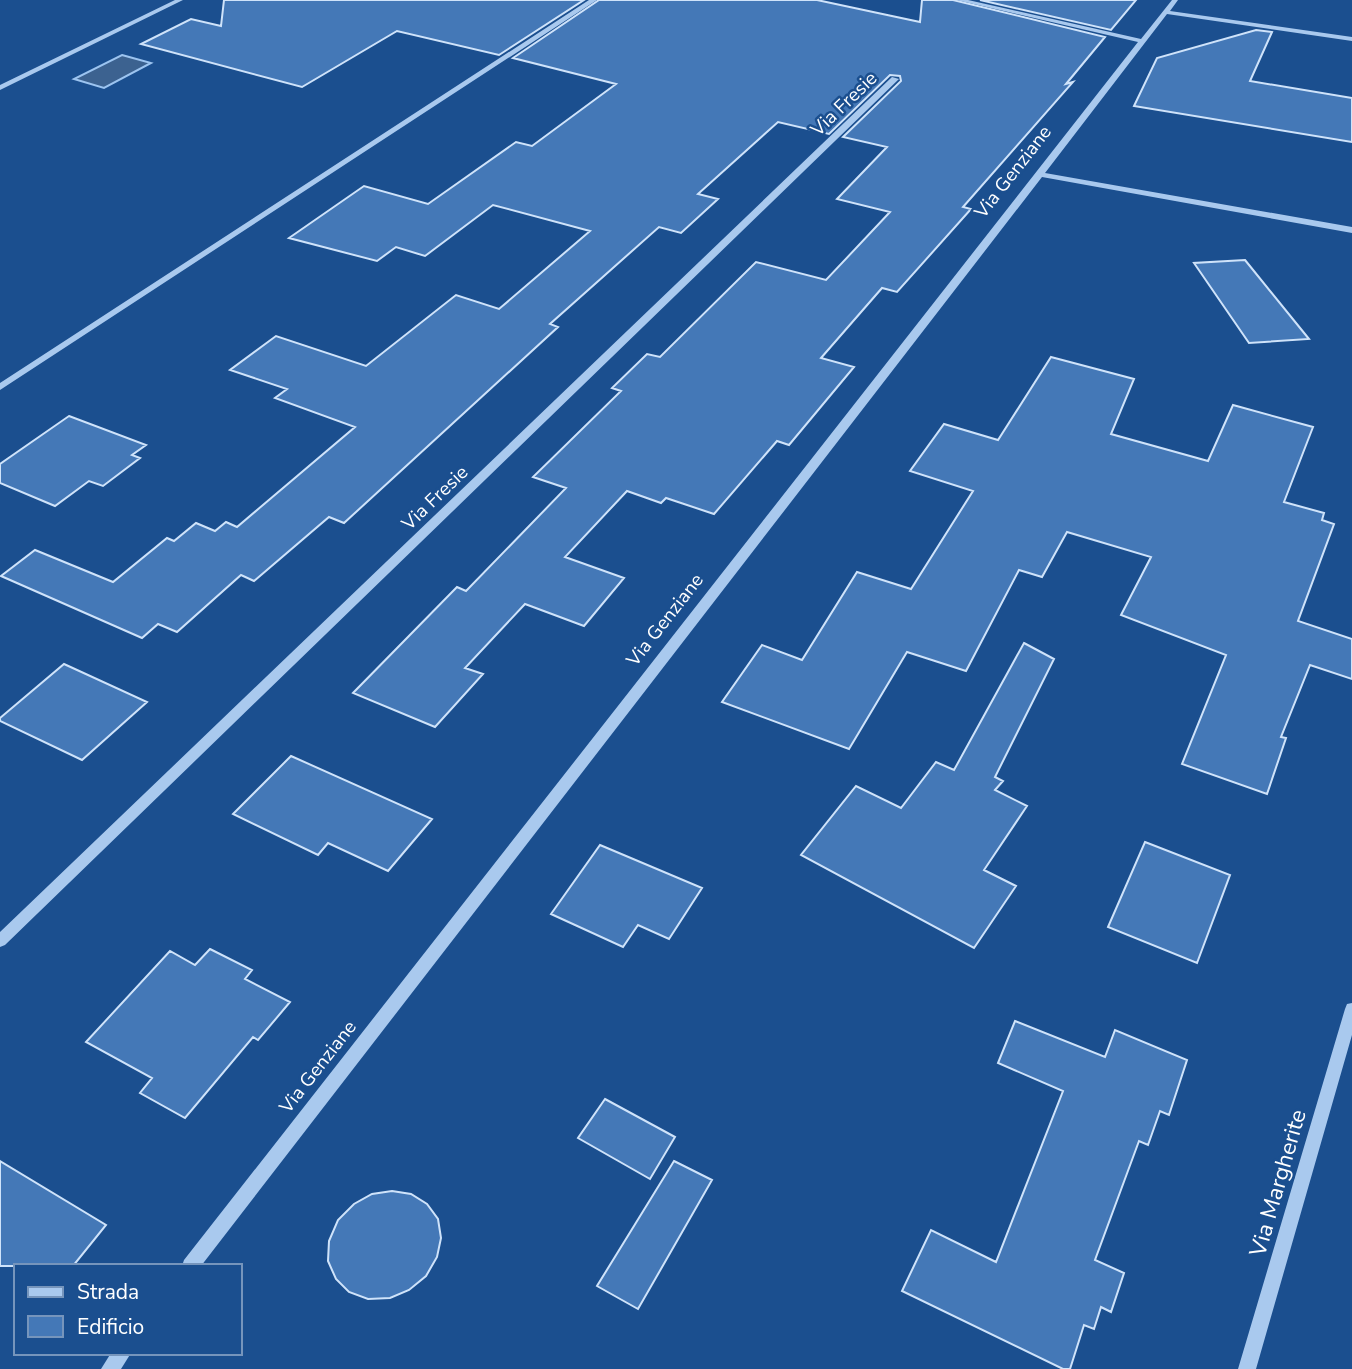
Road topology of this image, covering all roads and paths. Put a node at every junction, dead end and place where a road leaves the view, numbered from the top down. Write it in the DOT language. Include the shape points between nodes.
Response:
graph roads {
  1 [pos="180,0"];
  2 [pos="594,0"];
  3 [pos="959,0"];
  4 [pos="1175,0"];
  5 [pos="1166,12"];
  6 [pos="1352,39"];
  7 [pos="1142,41"];
  8 [pos="895,79"];
  9 [pos="0,88"];
  10 [pos="1038,174"];
  11 [pos="1352,230"];
  12 [pos="0,387"];
  13 [pos="0,942"];
  14 [pos="1352,1009"];
  15 [pos="192,1264"];
  16 [pos="1247,1369"];
  1 -- 9 [label="street"];
  2 -- 12 [label="street"];
  3 -- 7 [label="street"];
  4 -- 5 [label="street, Via Genziane"];
  5 -- 6 [label="street"];
  5 -- 7 [label="street, Via Genziane"];
  7 -- 10 [label="street, Via Genziane"];
  8 -- 13 [label="street, Via Fresie"];
  10 -- 11 [label="street"];
  10 -- 15 [label="street, Via Genziane"];
  14 -- 16 [label="street, Via Margherite"];
}
